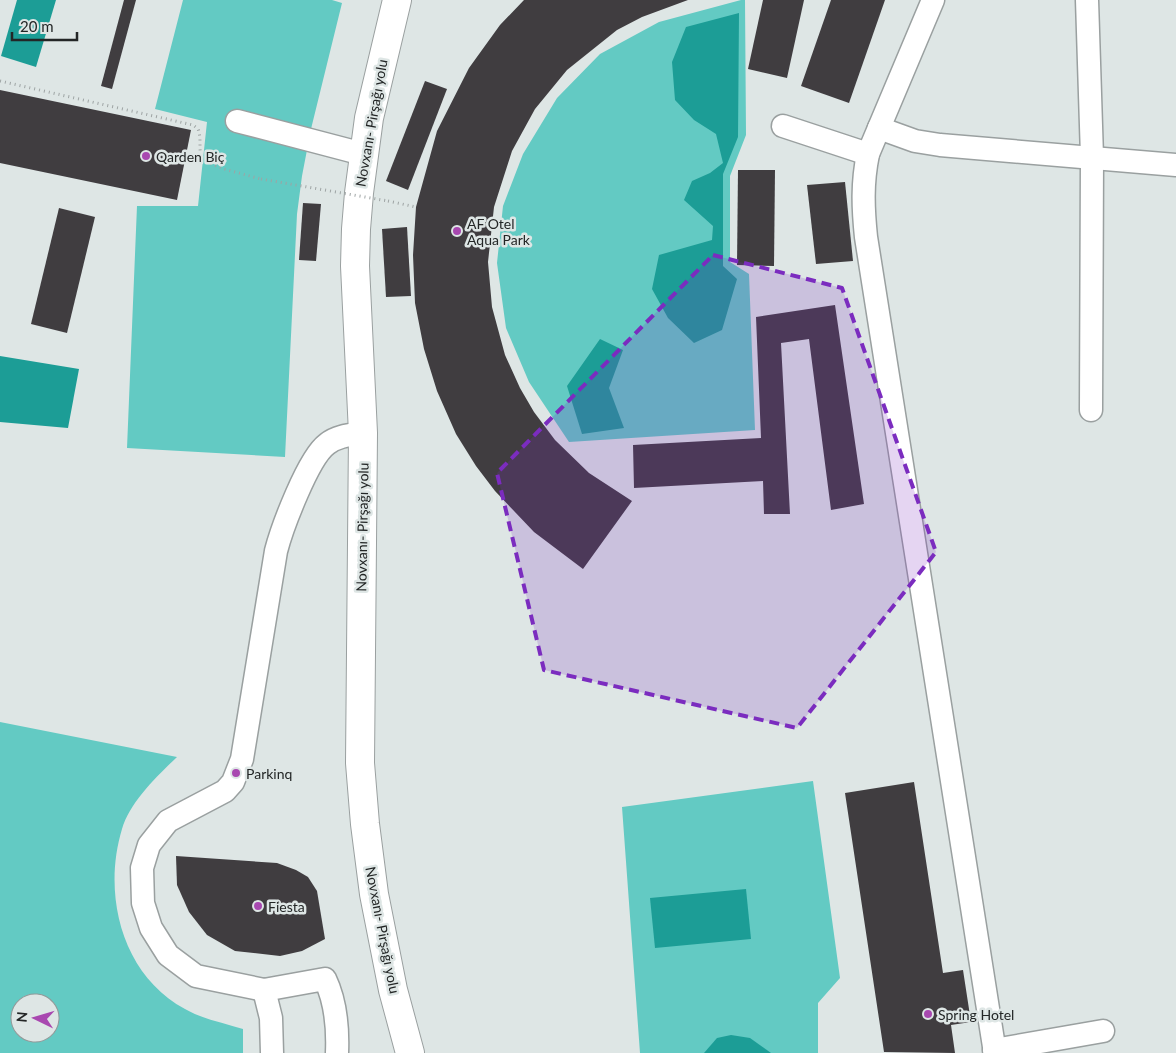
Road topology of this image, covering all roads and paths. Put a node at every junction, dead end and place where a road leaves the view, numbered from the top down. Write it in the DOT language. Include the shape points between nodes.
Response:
graph roads {
  1 [pos="397,0"];
  2 [pos="933,0"];
  3 [pos="1087,0"];
  4 [pos="0,81"];
  5 [pos="237,121"];
  6 [pos="783,126"];
  7 [pos="879,128"];
  8 [pos="363,154"];
  9 [pos="868,154"];
  10 [pos="1092,157"];
  11 [pos="1176,165"];
  12 [pos="416,207"];
  13 [pos="1091,410"];
  14 [pos="363,433"];
  15 [pos="264,990"];
  16 [pos="1103,1031"];
  17 [pos="994,1052"];
  18 [pos="272,1053"];
  19 [pos="337,1053"];
  20 [pos="410,1053"];
  1 -- 8 [label="main road, Novxanı- Pirşağı yolu"];
  2 -- 7 [label="street"];
  3 -- 10 [label="street"];
  4 -- 12 [label="path, bridge" via="193,126 201,135 202,160 224,169 261,179"];
  5 -- 8 [label="street"];
  6 -- 9 [label="street"];
  7 -- 9 [label="street"];
  7 -- 10 [label="street" via="940,146"];
  8 -- 14 [label="main road, Novxanı- Pirşağı yolu" via="355,266"];
  9 -- 17 [label="street" via="862,198 866,237"];
  10 -- 11 [label="street"];
  10 -- 13 [label="street"];
  14 -- 15 [label="street" via="339,437 326,445 315,459 282,528 242,760 233,782 211,800 168,821 148,845 142,868 143,903 151,928 168,955 196,976"];
  14 -- 20 [label="main road, Novxanı- Pirşağı yolu" via="361,771 374,894 393,990"];
  15 -- 18 [label="street" via="272,1018"];
  15 -- 19 [label="street" via="325,979 338,1032"];
  16 -- 17 [label="street"];
}
